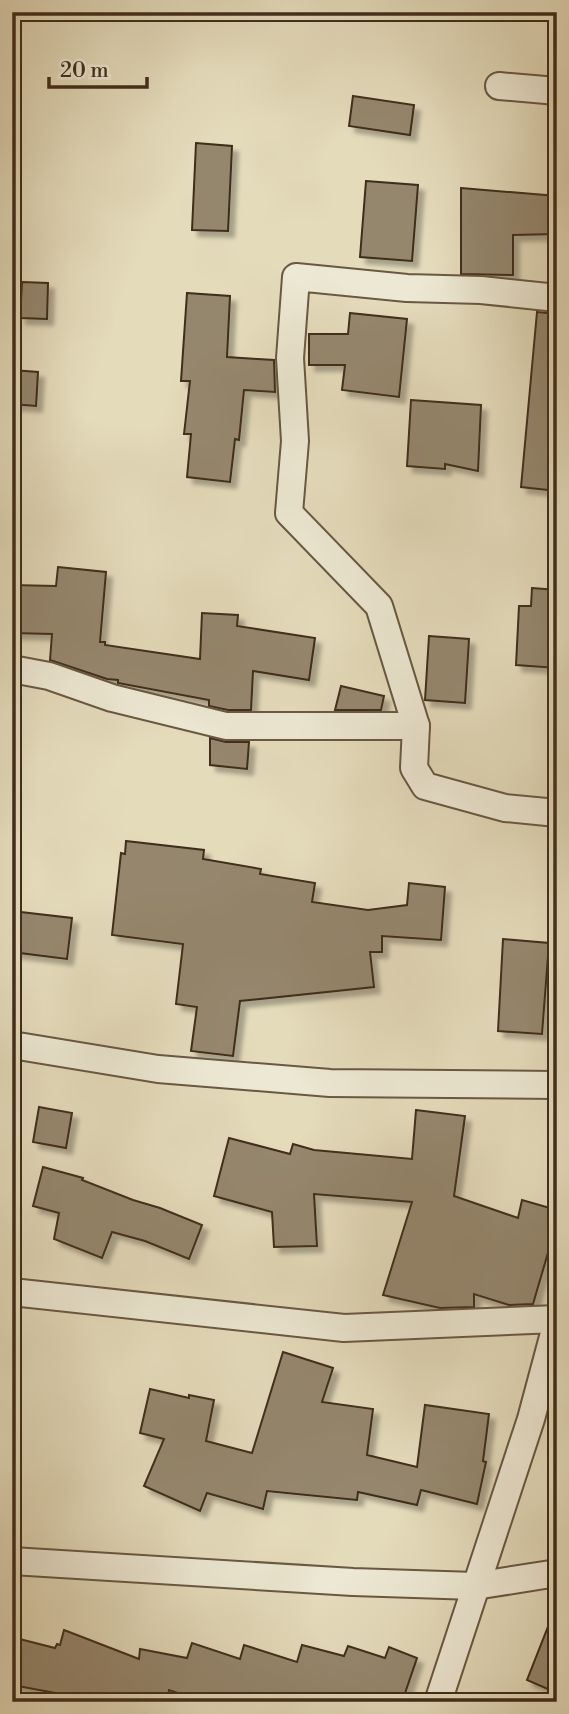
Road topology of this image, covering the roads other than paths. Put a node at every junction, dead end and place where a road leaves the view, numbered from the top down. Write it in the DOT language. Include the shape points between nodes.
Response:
graph roads {
  1 [pos="499,86"];
  2 [pos="557,91"];
  3 [pos="557,298"];
  4 [pos="12,670"];
  5 [pos="416,726"];
  6 [pos="557,813"];
  7 [pos="12,1045"];
  8 [pos="557,1085"];
  9 [pos="12,1292"];
  10 [pos="557,1320"];
  11 [pos="551,1363"];
  12 [pos="12,1561"];
  13 [pos="557,1573"];
  14 [pos="475,1586"];
  15 [pos="438,1702"];
  1 -- 2 [label="street"];
  3 -- 5 [label="street" via="296,277 290,358 295,441 289,513 379,606"];
  4 -- 5 [label="street" via="50,676 111,698 226,726"];
  5 -- 6 [label="street" via="414,768 425,786 505,808"];
  7 -- 8 [label="street" via="158,1069 330,1083"];
  9 -- 10 [label="street" via="344,1328"];
  10 -- 11 [label="street"];
  11 -- 14 [label="street"];
  12 -- 14 [label="street" via="353,1583"];
  13 -- 14 [label="street"];
  14 -- 15 [label="street"];
}
